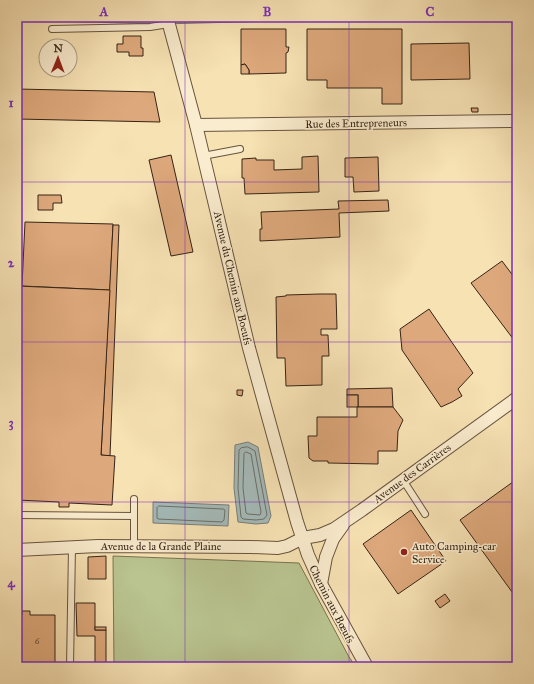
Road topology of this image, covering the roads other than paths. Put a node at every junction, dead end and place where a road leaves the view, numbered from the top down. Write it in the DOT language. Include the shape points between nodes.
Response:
graph roads {
  1 [pos="87,17"];
  2 [pos="158,17"];
  3 [pos="168,21"];
  4 [pos="52,28"];
  5 [pos="517,121"];
  6 [pos="196,125"];
  7 [pos="240,149"];
  8 [pos="203,156"];
  9 [pos="517,398"];
  10 [pos="402,480"];
  11 [pos="134,499"];
  12 [pos="425,514"];
  13 [pos="17,515"];
  14 [pos="134,516"];
  15 [pos="348,520"];
  16 [pos="302,538"];
  17 [pos="134,546"];
  18 [pos="72,547"];
  19 [pos="17,550"];
  20 [pos="321,584"];
  21 [pos="70,667"];
  22 [pos="366,667"];
  1 -- 2 [label="lane"];
  3 -- 4 [label="lane" via="150,27"];
  3 -- 6 [label="street, Avenue du Chemin aux Boeufs"];
  5 -- 6 [label="street, Rue des Entrepreneurs"];
  6 -- 8 [label="street, Avenue du Chemin aux Boeufs"];
  7 -- 8 [label="lane"];
  8 -- 16 [label="street, Avenue du Chemin aux Boeufs" via="250,348"];
  9 -- 10 [label="street, Avenue des Carrières"];
  10 -- 12 [label="lane"];
  10 -- 15 [label="street, Avenue des Carrières"];
  11 -- 14 [label="lane"];
  13 -- 14 [label="lane"];
  14 -- 17 [label="lane"];
  15 -- 16 [label="street, Avenue des Carrières" via="320,535"];
  15 -- 20 [label="street" via="333,539 326,557"];
  16 -- 17 [label="street, Avenue de la Grande Plaine" via="278,548"];
  16 -- 20 [label="street, Chemin aux Bœufs"];
  17 -- 18 [label="street, Avenue de la Grande Plaine"];
  18 -- 19 [label="street, Avenue de la Grande Plaine"];
  18 -- 21 [label="lane"];
  20 -- 22 [label="street, Chemin aux Bœufs"];
}
